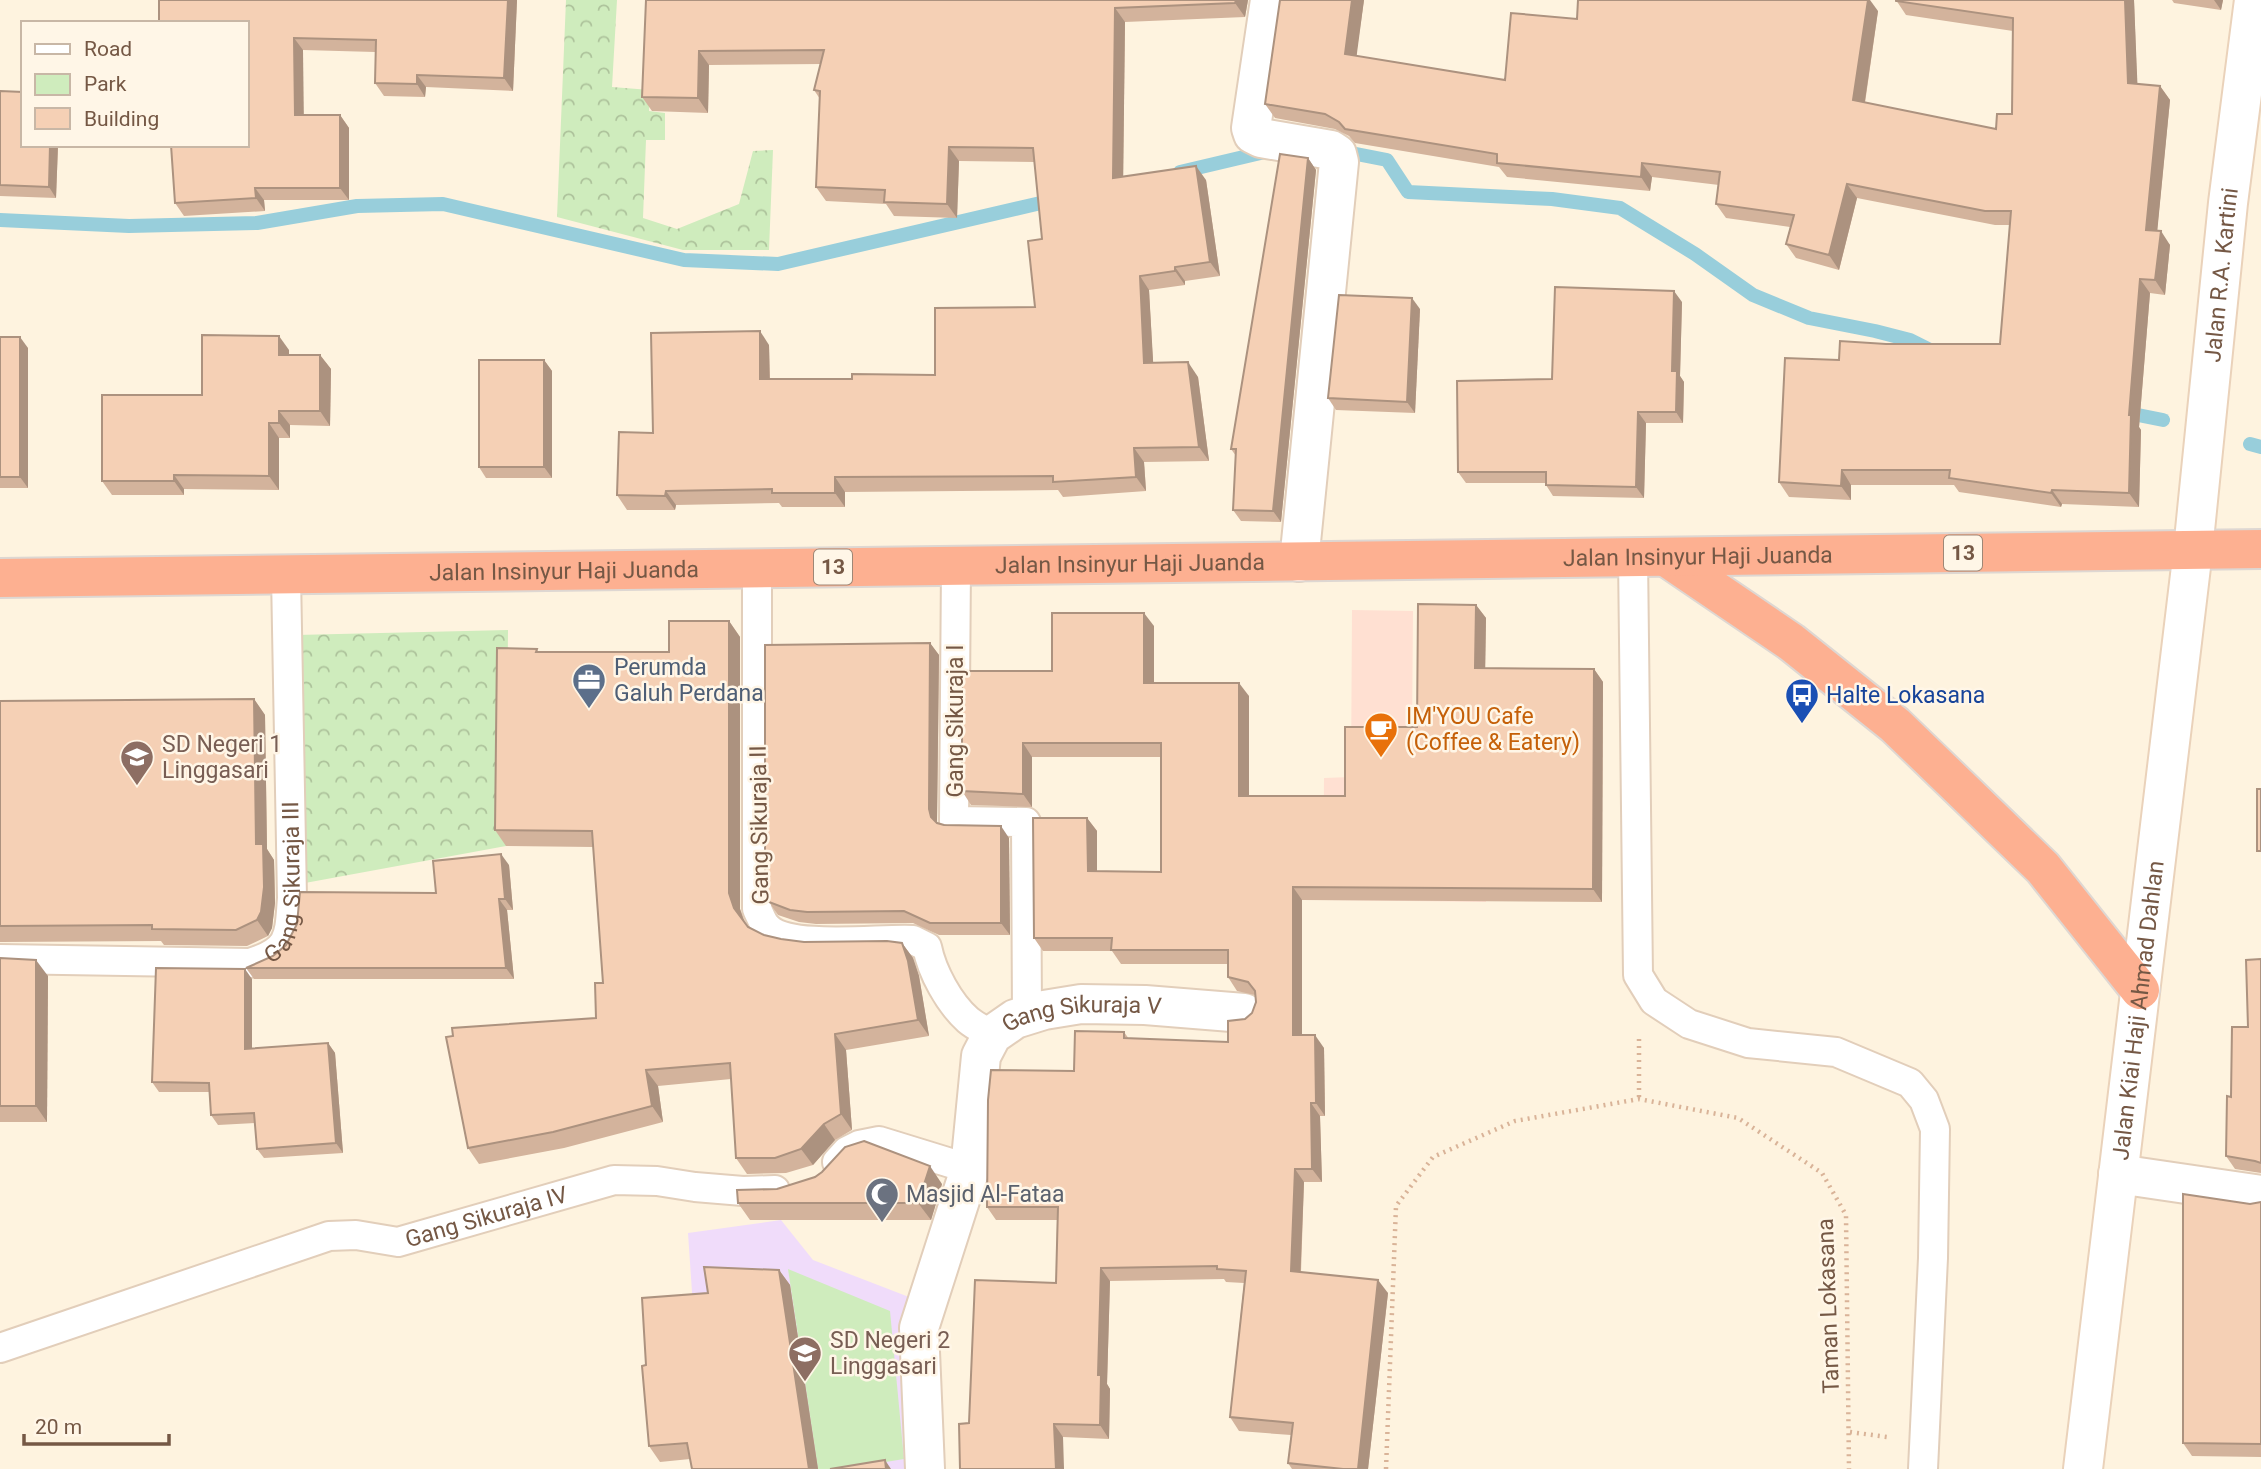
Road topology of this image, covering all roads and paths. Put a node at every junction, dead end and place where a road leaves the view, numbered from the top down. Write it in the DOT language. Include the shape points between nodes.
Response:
graph roads {
  1 [pos="1270,0"];
  2 [pos="2254,0"];
  3 [pos="2261,549"];
  4 [pos="2193,550"];
  5 [pos="1649,557"];
  6 [pos="1299,562"];
  7 [pos="956,566"];
  8 [pos="757,568"];
  9 [pos="286,575"];
  10 [pos="0,578"];
  11 [pos="0,959"];
  12 [pos="2140,990"];
  13 [pos="1244,1013"];
  14 [pos="1027,1016"];
  15 [pos="992,1035"];
  16 [pos="970,1169"];
  17 [pos="2118,1174"];
  18 [pos="2261,1195"];
  19 [pos="0,1348"];
  20 [pos="925,1469"];
  21 [pos="1386,1469"];
  22 [pos="1849,1469"];
  23 [pos="1923,1469"];
  24 [pos="2082,1469"];
  1 -- 6 [label="street" via="1252,134 1331,150 1339,162"];
  2 -- 4 [label="street, Jalan R.A. Kartini"];
  3 -- 4 [label="highway, Jalan Insinyur Haji Juanda / 13"];
  4 -- 5 [label="highway, Jalan Insinyur Haji Juanda / 13"];
  4 -- 12 [label="street, Jalan Kiai Haji Ahmad Dahlan"];
  5 -- 6 [label="highway, Jalan Insinyur Haji Juanda / 13"];
  5 -- 12 [label="highway" via="1791,642 1895,725 2043,868"];
  5 -- 23 [label="lane" via="1638,975 1654,1001 1689,1024 1748,1043 1836,1052 1910,1083 1924,1100 1935,1129"];
  6 -- 7 [label="highway, Jalan Insinyur Haji Juanda / 13"];
  7 -- 8 [label="highway, Jalan Insinyur Haji Juanda / 13"];
  7 -- 14 [label="lane, Gang Sikuraja I" via="954,821 1026,822"];
  8 -- 9 [label="highway, Jalan Insinyur Haji Juanda / 13"];
  8 -- 15 [label="lane, Gang Sikuraja II" via="757,909 766,927 783,938 920,943 927,947 930,964 952,1000 968,1020"];
  9 -- 10 [label="highway, Jalan Insinyur Haji Juanda / 13"];
  9 -- 11 [label="lane, Gang Sikuraja III" via="292,898 286,943 271,956 250,963"];
  12 -- 17 [label="street, Jalan Kiai Haji Ahmad Dahlan"];
  13 -- 14 [label="street, Gang Sikuraja V" via="1081,1004"];
  14 -- 15 [label="street, Gang Sikuraja V"];
  15 -- 16 [label="street, Gang Sikuraja V" via="981,1056"];
  16 -- 19 [label="lane, Gang Sikuraja IV" via="879,1141 847,1151 811,1183 789,1190 743,1191 614,1180 398,1242 329,1236"];
  16 -- 20 [label="street, Gang Sikuraja V" via="919,1328"];
  17 -- 18 [label="street"];
  17 -- 24 [label="street, Jalan Kiai Haji Ahmad Dahlan"];
  21 -- 22 [label="path, Taman Lokasana" via="1396,1206 1433,1157 1515,1121 1639,1099 1738,1118 1822,1173 1840,1204 1846,1215 1848,1270"];
}
